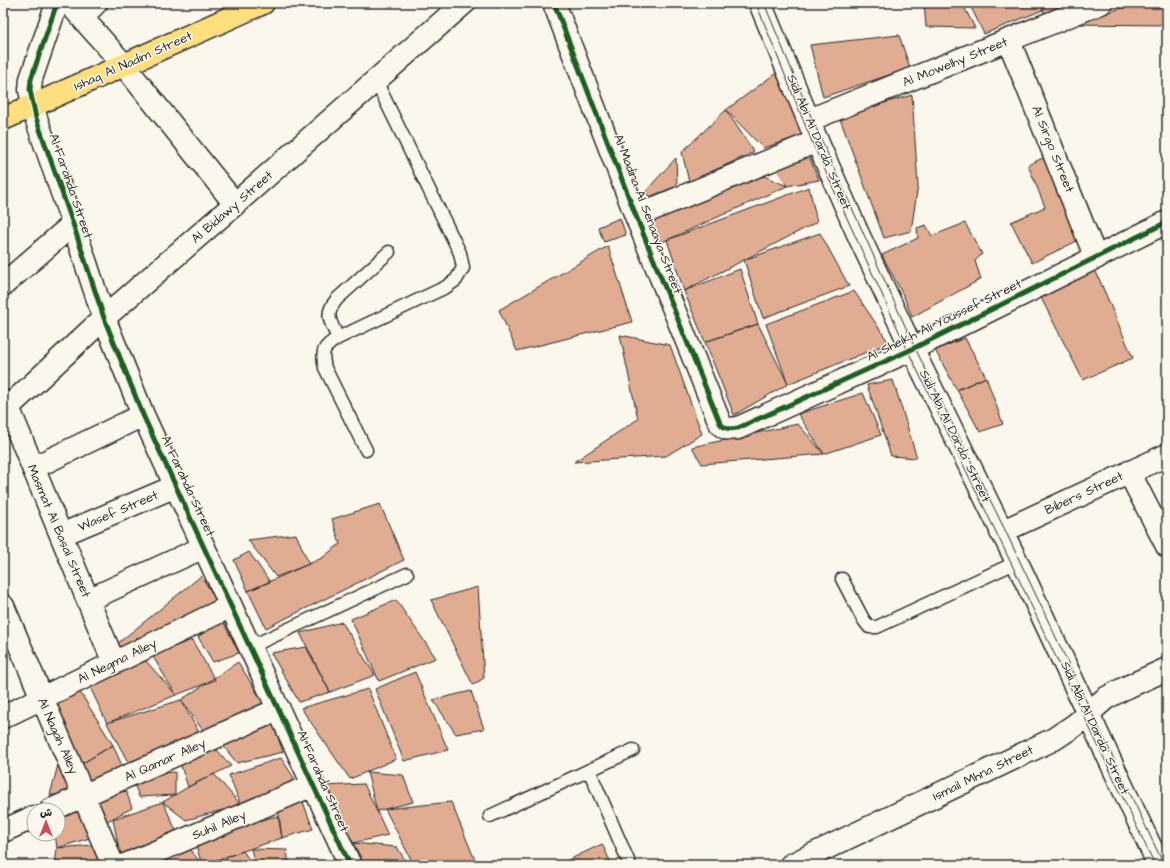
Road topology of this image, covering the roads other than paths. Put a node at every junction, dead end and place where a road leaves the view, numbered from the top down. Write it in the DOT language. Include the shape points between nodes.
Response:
graph roads {
  1 [pos="57,3"];
  2 [pos="464,3"];
  3 [pos="554,3"];
  4 [pos="760,3"];
  5 [pos="1101,3"];
  6 [pos="250,6"];
  7 [pos="82,8"];
  8 [pos="1009,41"];
  9 [pos="123,64"];
  10 [pos="376,81"];
  11 [pos="33,106"];
  12 [pos="3,119"];
  13 [pos="809,120"];
  14 [pos="817,141"];
  15 [pos="235,204"];
  16 [pos="636,216"];
  17 [pos="1167,222"];
  18 [pos="73,224"];
  19 [pos="389,252"];
  20 [pos="1096,258"];
  21 [pos="3,285"];
  22 [pos="104,318"];
  23 [pos="338,338"];
  24 [pos="912,349"];
  25 [pos="5,407"];
  26 [pos="143,415"];
  27 [pos="727,429"];
  28 [pos="366,450"];
  29 [pos="1167,455"];
  30 [pos="33,468"];
  31 [pos="1129,472"];
  32 [pos="176,486"];
  33 [pos="1001,532"];
  34 [pos="61,535"];
  35 [pos="1167,546"];
  36 [pos="204,547"];
  37 [pos="1018,562"];
  38 [pos="407,574"];
  39 [pos="842,579"];
  40 [pos="88,600"];
  41 [pos="3,606"];
  42 [pos="231,606"];
  43 [pos="250,647"];
  44 [pos="114,663"];
  45 [pos="1167,669"];
  46 [pos="41,698"];
  47 [pos="279,709"];
  48 [pos="1088,713"];
  49 [pos="3,717"];
  50 [pos="633,750"];
  51 [pos="589,770"];
  52 [pos="314,785"];
  53 [pos="84,795"];
  54 [pos="66,803"];
  55 [pos="490,816"];
  56 [pos="26,821"];
  57 [pos="3,831"];
  58 [pos="343,863"];
  59 [pos="113,865"];
  60 [pos="125,865"];
  61 [pos="630,865"];
  62 [pos="791,865"];
  63 [pos="1159,865"];
  1 -- 11 [label="street, Al Farahda Street" via="31,79"];
  2 -- 10 [label="street, Al Bidawy Street"];
  3 -- 16 [label="street, Al Madina Al Senaaya Street"];
  4 -- 13 [label="street, Sidi Abi Al Darda' Street"];
  5 -- 8 [label="street, Al Mowelhy Street"];
  6 -- 9 [label="main road, Ishaq Al Nadim Street"];
  7 -- 9 [label="street"];
  8 -- 13 [label="street, Al Mowelhy Street"];
  8 -- 20 [label="street, Al Sirgo Street"];
  9 -- 11 [label="main road, Ishaq Al Nadim Street"];
  9 -- 15 [label="street"];
  10 -- 15 [label="street, Al Bidawy Street"];
  10 -- 23 [label="lane" via="460,253 463,268 456,280 446,287"];
  11 -- 12 [label="main road, Ishaq Al Nadim Street"];
  11 -- 18 [label="street, Al Farahda Street"];
  13 -- 14 [label="street, Sidi Abi Al Darda' Street"];
  14 -- 16 [label="street"];
  14 -- 24 [label="street, Sidi Abi Al Darda' Street"];
  15 -- 22 [label="street, Al Bidawy Street"];
  16 -- 27 [label="street, Al Madina Al Senaaya Street" via="720,423"];
  17 -- 20 [label="street, Al Sheikh Ali Youssef Street"];
  18 -- 21 [label="street"];
  18 -- 22 [label="street, Al Farahda Street"];
  19 -- 23 [label="lane" via="332,305 329,319"];
  20 -- 24 [label="street, Al Sheikh Ali Youssef Street"];
  22 -- 25 [label="street, Al Bidawy Street"];
  22 -- 26 [label="street, Al Farahda Street"];
  23 -- 28 [label="lane" via="327,344 322,356 325,368"];
  24 -- 27 [label="street, Al Sheikh Ali Youssef Street" via="738,428"];
  24 -- 33 [label="street, Sidi Abi Al Darda' Street"];
  25 -- 30 [label="street, Masmat Al Basal Street"];
  26 -- 30 [label="street"];
  26 -- 32 [label="street, Al Farahda Street"];
  29 -- 31 [label="street, Bibers Street"];
  30 -- 34 [label="street, Masmat Al Basal Street"];
  31 -- 33 [label="street, Bibers Street"];
  31 -- 35 [label="street"];
  32 -- 34 [label="street, Wasef Street"];
  32 -- 36 [label="street, Al Farahda Street"];
  33 -- 37 [label="street, Sidi Abi Al Darda' Street"];
  34 -- 40 [label="street, Masmat Al Basal Street"];
  36 -- 40 [label="street"];
  36 -- 42 [label="street, Al Farahda Street"];
  37 -- 39 [label="lane" via="877,627 869,627 863,619"];
  37 -- 48 [label="street, Sidi Abi Al Darda' Street"];
  38 -- 43 [label="lane"];
  40 -- 44 [label="street, Masmat Al Basal Street"];
  41 -- 46 [label="street, Al Nagah Alley"];
  42 -- 43 [label="street, Al Farahda Street"];
  42 -- 44 [label="street, Al Negma Alley"];
  43 -- 47 [label="street, Al Farahda Street"];
  44 -- 46 [label="street, Al Negma Alley"];
  45 -- 48 [label="street, Ismail Mhna Street" via="1106,698"];
  46 -- 49 [label="street, Al Negma Alley"];
  46 -- 53 [label="street, Al Nagah Alley"];
  47 -- 52 [label="street, Al Farahda Street"];
  47 -- 53 [label="street, Al Qamar Alley"];
  48 -- 62 [label="street, Ismail Mhna Street" via="1054,739"];
  48 -- 63 [label="street, Sidi Abi Al Darda' Street"];
  50 -- 51 [label="lane"];
  51 -- 55 [label="lane"];
  51 -- 61 [label="lane"];
  52 -- 58 [label="street, Al Farahda Street"];
  52 -- 60 [label="street, Suhil Alley"];
  53 -- 54 [label="street, Al Qamar Alley"];
  53 -- 59 [label="street, Al Nagah Alley"];
  56 -- 57 [label="street"];
}
